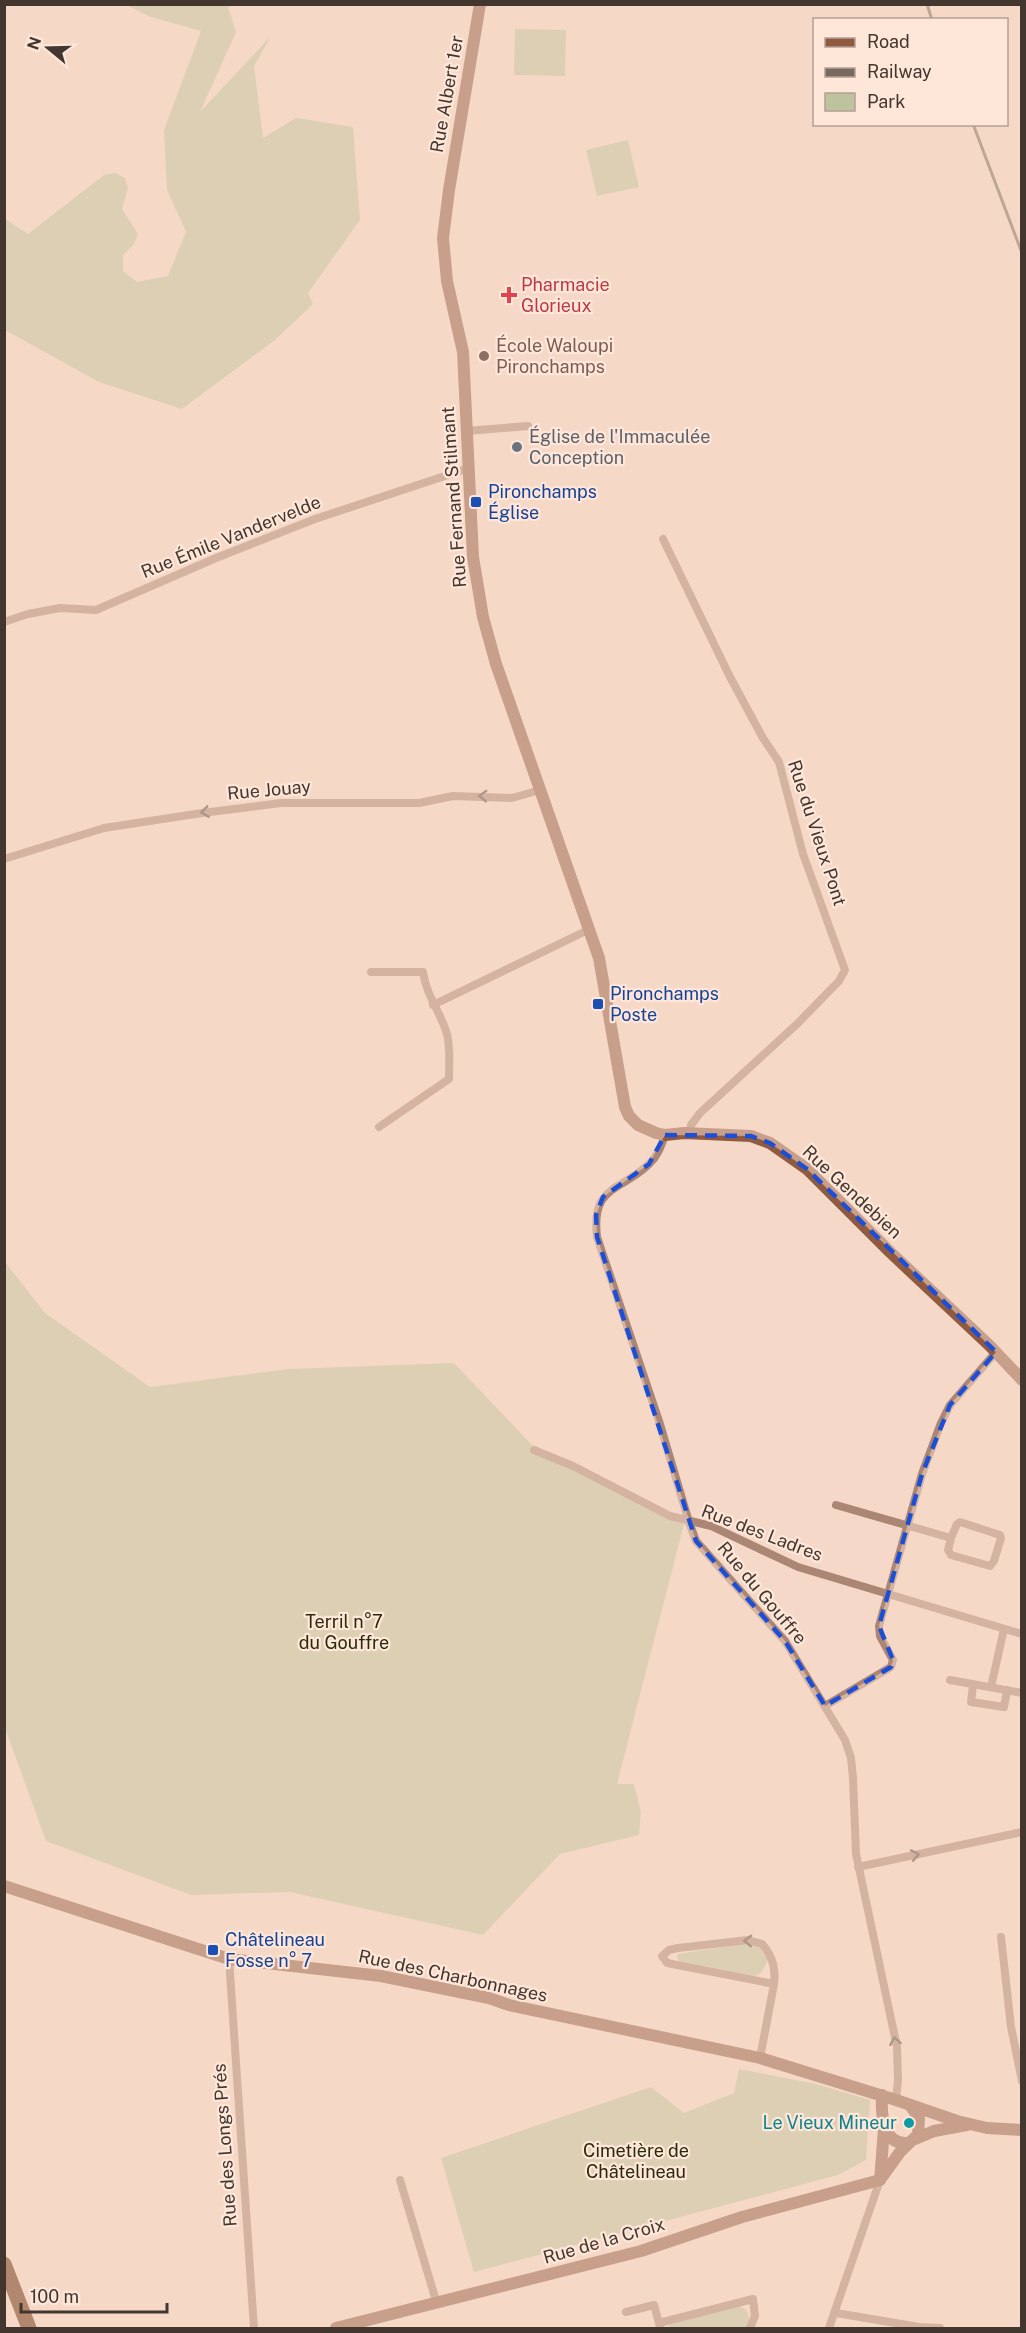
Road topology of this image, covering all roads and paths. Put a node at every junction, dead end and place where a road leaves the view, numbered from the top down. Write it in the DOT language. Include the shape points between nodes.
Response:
graph roads {
  1 [pos="480,4"];
  2 [pos="449,190"];
  3 [pos="528,426"];
  4 [pos="466,431"];
  5 [pos="469,468"];
  6 [pos="663,539"];
  7 [pos="4,622"];
  8 [pos="540,790"];
  9 [pos="4,859"];
  10 [pos="590,929"];
  11 [pos="370,972"];
  12 [pos="433,1005"];
  13 [pos="379,1127"];
  14 [pos="690,1134"];
  15 [pos="665,1135"];
  16 [pos="996,1353"];
  17 [pos="1022,1380"];
  18 [pos="534,1450"];
  19 [pos="836,1505"];
  20 [pos="688,1522"];
  21 [pos="908,1524"];
  22 [pos="951,1538"];
  23 [pos="888,1593"];
  24 [pos="1004,1629"];
  25 [pos="1022,1634"];
  26 [pos="950,1680"];
  27 [pos="973,1685"];
  28 [pos="991,1687"];
  29 [pos="1007,1690"];
  30 [pos="1022,1693"];
  31 [pos="825,1706"];
  32 [pos="1017,1833"];
  33 [pos="858,1867"];
  34 [pos="4,1886"];
  35 [pos="1001,1937"];
  36 [pos="228,1959"];
  37 [pos="774,1984"];
  38 [pos="760,2058"];
  39 [pos="1022,2081"];
  40 [pos="882,2095"];
  41 [pos="896,2100"];
  42 [pos="910,2105"];
  43 [pos="971,2125"];
  44 [pos="884,2129"];
  45 [pos="1022,2130"];
  46 [pos="912,2141"];
  47 [pos="400,2180"];
  48 [pos="880,2180"];
  49 [pos="4,2264"];
  50 [pos="437,2304"];
  51 [pos="626,2312"];
  52 [pos="836,2313"];
  53 [pos="660,2326"];
  54 [pos="29,2328"];
  55 [pos="254,2328"];
  56 [pos="336,2328"];
  57 [pos="750,2328"];
  58 [pos="829,2328"];
  59 [pos="918,2328"];
  60 [pos="940,2328"];
  1 -- 2 [label="street, Rue Albert 1er"];
  2 -- 4 [label="street, Rue Fernand Stilmant" via="443,238 447,281 463,352"];
  3 -- 4 [label="street"];
  4 -- 5 [label="street, Rue Fernand Stilmant"];
  5 -- 7 [label="street, Rue Émile Vandervelde" via="315,519 96,610 60,608"];
  5 -- 8 [label="street, Rue Fernand Stilmant" via="473,557 483,617"];
  6 -- 14 [label="street, Rue du Vieux Pont" via="730,677 779,762 803,854 845,970 798,1023 700,1113"];
  8 -- 9 [label="street, Rue Jouay, one-way" via="512,798 453,796 419,803 281,803 202,813 92,831"];
  8 -- 10 [label="street, Rue Fernand Stilmant"];
  10 -- 12 [label="street"];
  10 -- 15 [label="street, Rue Gendebien" via="601,968 625,1107 638,1125"];
  11 -- 12 [label="street" via="423,972"];
  12 -- 13 [label="street" via="447,1032 449,1079"];
  14 -- 15 [label="street, Rue Gendebien"];
  14 -- 16 [label="street, Rue Gendebien" via="751,1136 770,1143 807,1169"];
  15 -- 20 [label="street, Rue du Gouffre" via="649,1164 603,1197 596,1226"];
  16 -- 17 [label="street, Rue Gendebien"];
  16 -- 21 [label="street" via="950,1405 922,1474"];
  18 -- 20 [label="street, Rue des Ladres"];
  19 -- 21 [label="street"];
  20 -- 23 [label="street, Rue des Ladres" via="711,1526 798,1567"];
  20 -- 31 [label="street, Rue du Gouffre" via="696,1541 785,1641"];
  21 -- 22 [label="street"];
  21 -- 23 [label="street"];
  22 -- 22 [label="street" via="960,1522 1000,1535 990,1566 951,1555"];
  23 -- 24 [label="street, Rue des Ladres"];
  23 -- 31 [label="street" via="879,1626 893,1660 891,1667"];
  24 -- 25 [label="street, Rue des Ladres"];
  24 -- 28 [label="street"];
  26 -- 27 [label="street"];
  27 -- 28 [label="street"];
  27 -- 29 [label="street" via="971,1702 1004,1707"];
  28 -- 29 [label="street"];
  29 -- 30 [label="street"];
  31 -- 33 [label="street, Rue du Gouffre" via="851,1758"];
  33 -- 32 [label="street, one-way"];
  41 -- 33 [label="street, Rue du Gouffre, one-way" via="897,2047"];
  34 -- 36 [label="street, Rue des Charbonnages"];
  35 -- 39 [label="street" via="1011,2027"];
  36 -- 38 [label="street, Rue des Charbonnages" via="381,1976"];
  36 -- 55 [label="street, Rue des Longs Prés"];
  37 -- 37 [label="street, one-way" via="772,1960 757,1941 669,1950 662,1956 667,1963"];
  37 -- 38 [label="street"];
  38 -- 40 [label="street, Rue des Charbonnages"];
  40 -- 41 [label="street, Rue des Charbonnages"];
  40 -- 44 [label="street"];
  41 -- 42 [label="street, Rue des Charbonnages"];
  42 -- 43 [label="street, Rue des Charbonnages"];
  42 -- 46 [label="street" via="920,2121 918,2135"];
  43 -- 45 [label="street"];
  43 -- 46 [label="street" via="934,2131"];
  44 -- 46 [label="street" via="894,2140"];
  44 -- 48 [label="street"];
  46 -- 48 [label="street"];
  47 -- 50 [label="street"];
  48 -- 50 [label="street, Rue de la Croix" via="742,2217 641,2252"];
  48 -- 52 [label="street"];
  49 -- 54 [label="highway"];
  50 -- 56 [label="street, Rue de la Croix"];
  51 -- 53 [label="street" via="654,2305"];
  52 -- 58 [label="street"];
  52 -- 59 [label="street"];
  53 -- 57 [label="street" via="753,2299 755,2316"];
  59 -- 60 [label="street"];
}
